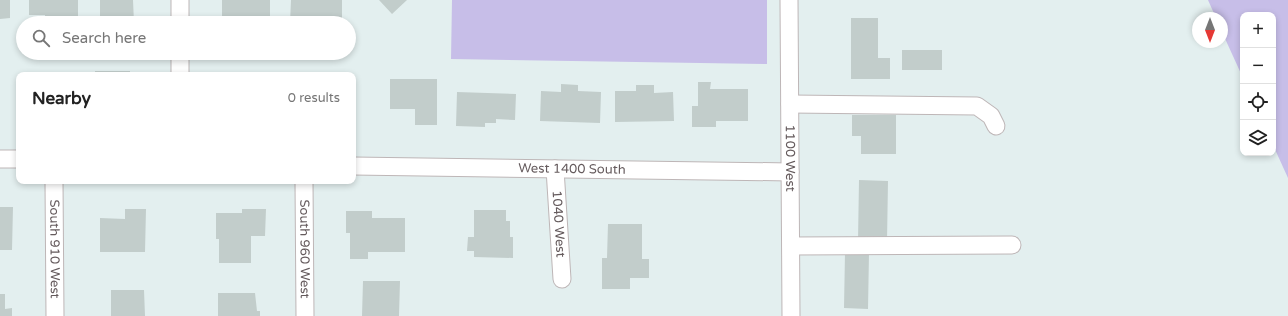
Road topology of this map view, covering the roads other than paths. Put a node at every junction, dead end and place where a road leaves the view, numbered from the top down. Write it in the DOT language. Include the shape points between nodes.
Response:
graph roads {
  1 [pos="180,0"];
  2 [pos="789,0"];
  3 [pos="180,16"];
  4 [pos="180,60"];
  5 [pos="180,72"];
  6 [pos="790,104"];
  7 [pos="996,126"];
  8 [pos="0,159"];
  9 [pos="16,159"];
  10 [pos="356,166"];
  11 [pos="555,169"];
  12 [pos="790,172"];
  13 [pos="54,184"];
  14 [pos="304,184"];
  15 [pos="1012,245"];
  16 [pos="791,246"];
  17 [pos="562,279"];
  18 [pos="55,316"];
  19 [pos="305,316"];
  20 [pos="791,316"];
  1 -- 3 [label="street"];
  2 -- 6 [label="street, 1100 West"];
  4 -- 5 [label="street"];
  6 -- 7 [label="street" via="977,106 991,116"];
  6 -- 12 [label="street, 1100 West"];
  8 -- 9 [label="street"];
  10 -- 11 [label="street, West 1400 South"];
  11 -- 12 [label="street, West 1400 South"];
  11 -- 17 [label="street, 1040 West"];
  12 -- 16 [label="street, 1100 West"];
  13 -- 18 [label="street, South 910 West"];
  14 -- 19 [label="street, South 960 West"];
  15 -- 16 [label="street"];
  16 -- 20 [label="street, 1100 West"];
}
